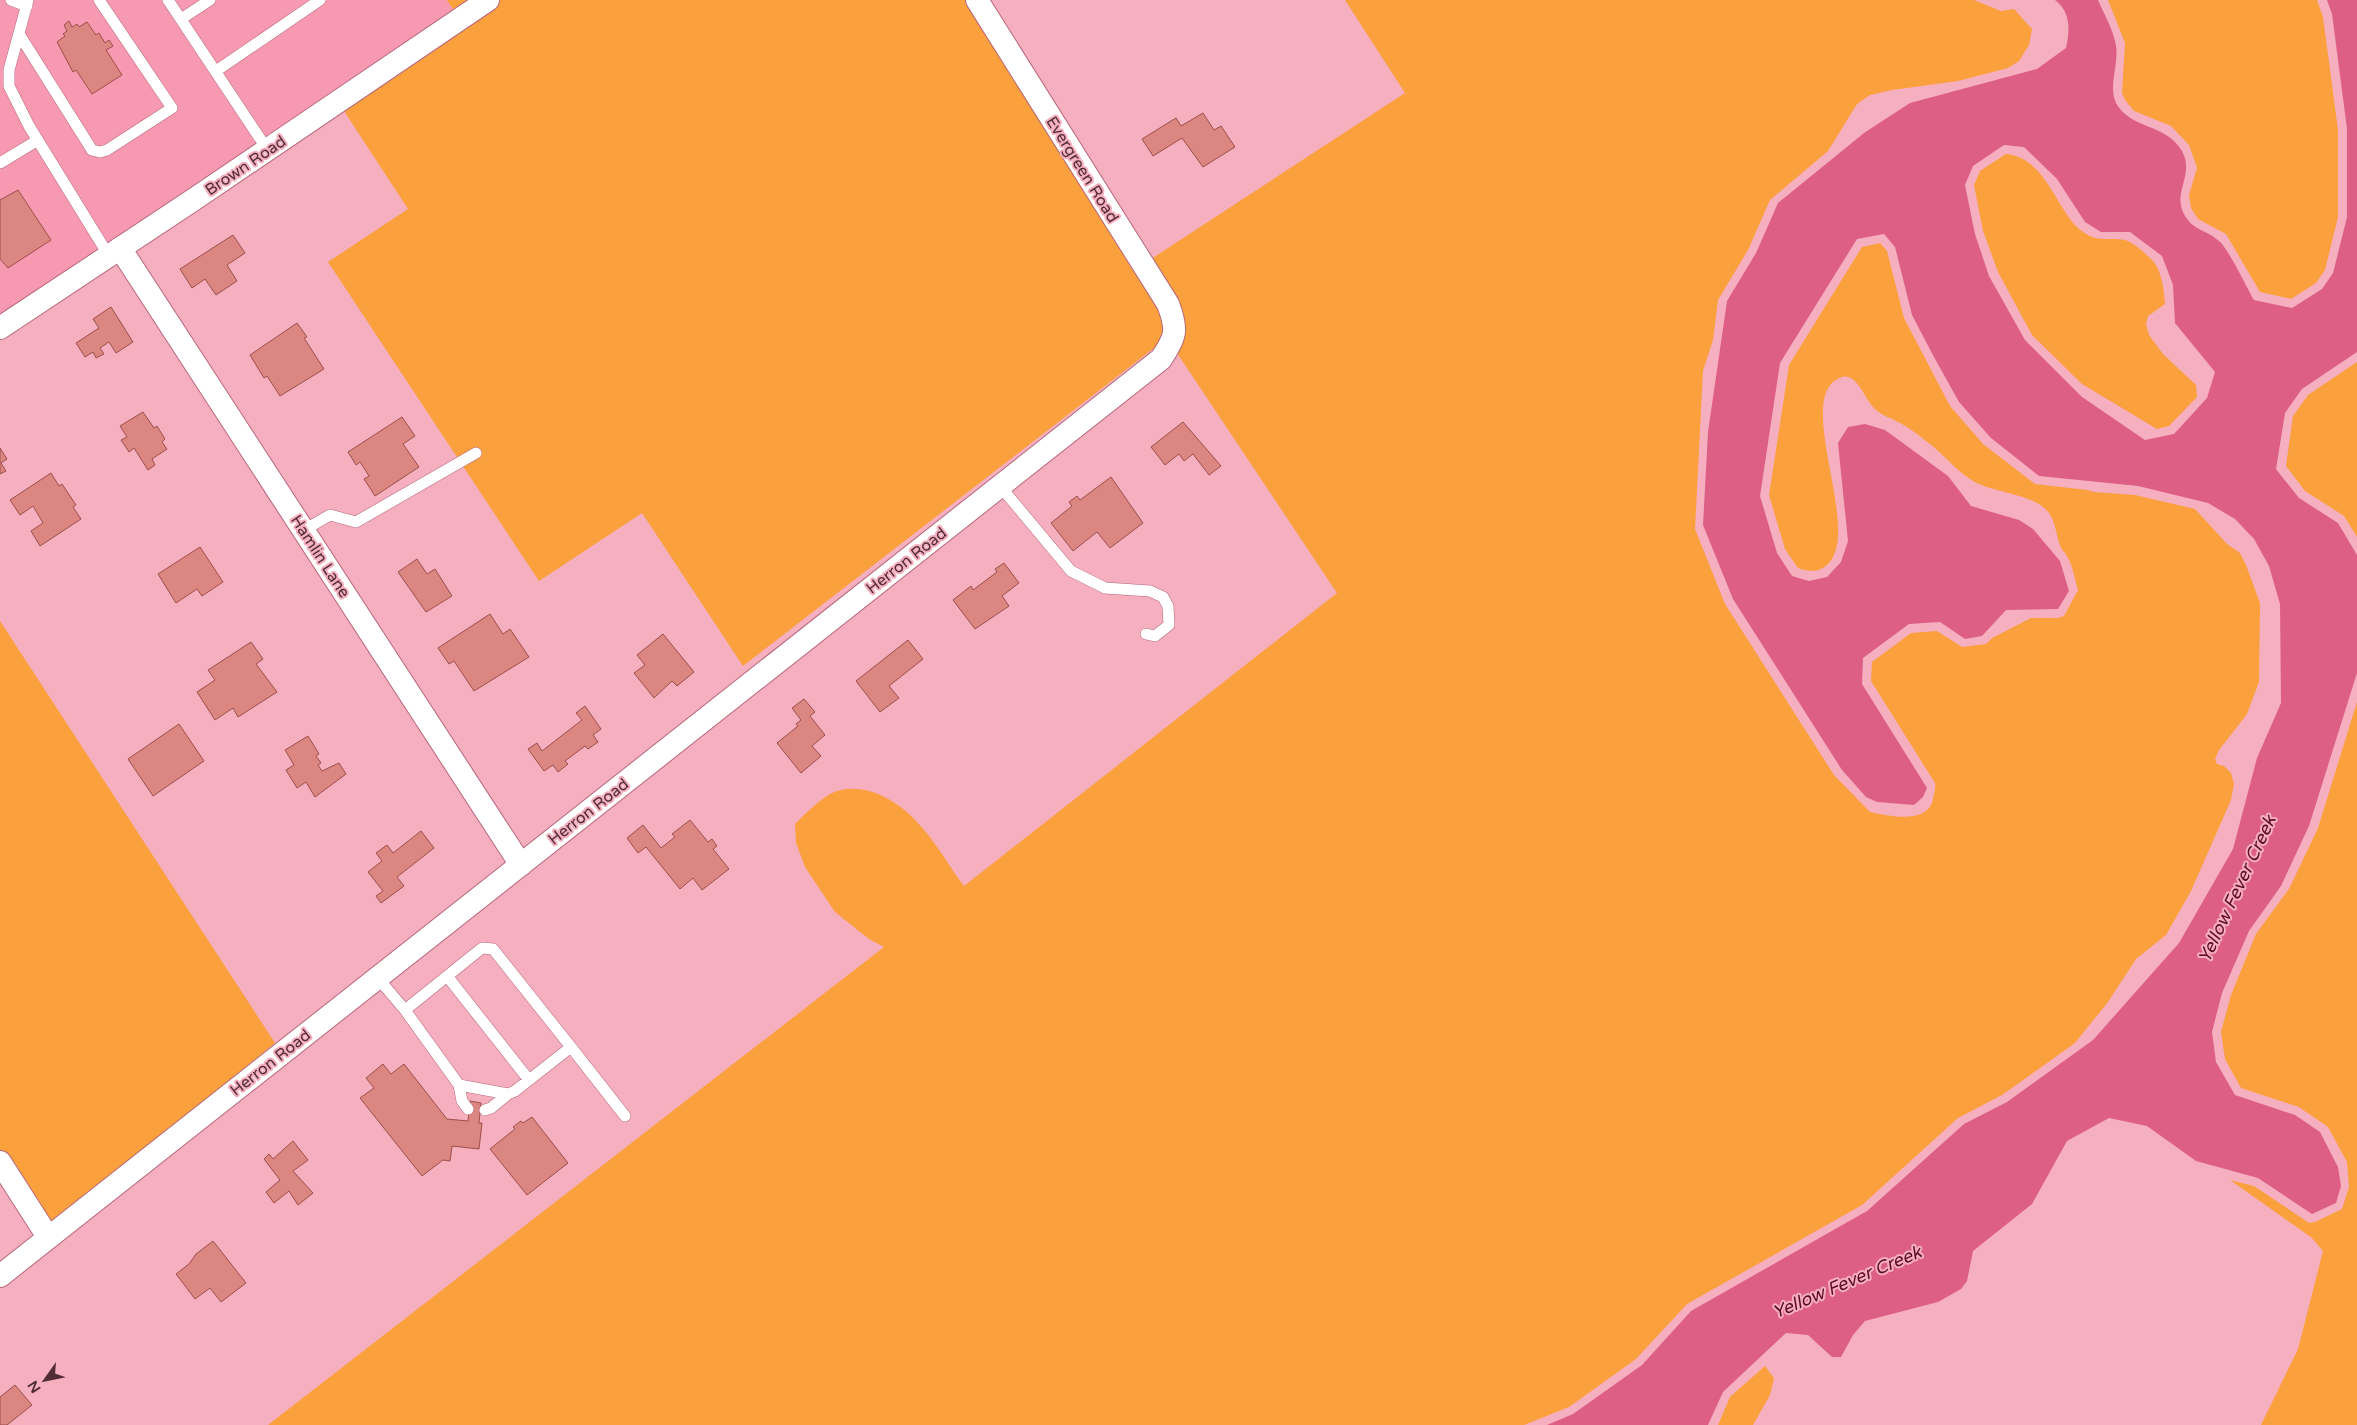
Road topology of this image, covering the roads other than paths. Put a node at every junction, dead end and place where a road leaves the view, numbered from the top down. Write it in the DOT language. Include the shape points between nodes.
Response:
graph roads {
  1 [pos="11,0"];
  2 [pos="99,0"];
  3 [pos="168,0"];
  4 [pos="210,0"];
  5 [pos="320,0"];
  6 [pos="488,0"];
  7 [pos="977,0"];
  8 [pos="28,3"];
  9 [pos="181,19"];
  10 [pos="19,34"];
  11 [pos="216,71"];
  12 [pos="38,140"];
  13 [pos="267,149"];
  14 [pos="0,164"];
  15 [pos="115,252"];
  16 [pos="3,320"];
  17 [pos="1172,342"];
  18 [pos="476,453"];
  19 [pos="1000,486"];
  20 [pos="304,530"];
  21 [pos="1146,634"];
  22 [pos="521,865"];
  23 [pos="447,976"];
  24 [pos="377,977"];
  25 [pos="405,1010"];
  26 [pos="571,1046"];
  27 [pos="529,1080"];
  28 [pos="459,1085"];
  29 [pos="508,1094"];
  30 [pos="468,1109"];
  31 [pos="485,1110"];
  32 [pos="625,1116"];
  33 [pos="0,1162"];
  34 [pos="48,1237"];
  35 [pos="0,1276"];
  1 -- 8 [label="lane"];
  2 -- 10 [label="lane" via="172,108 107,150 92,150"];
  3 -- 9 [label="lane"];
  4 -- 9 [label="lane"];
  5 -- 11 [label="lane"];
  6 -- 13 [label="street, Brown Road"];
  7 -- 17 [label="street, Evergreen Road" via="1168,304 1175,323"];
  8 -- 10 [label="lane"];
  9 -- 11 [label="lane"];
  10 -- 12 [label="lane" via="9,70 9,86"];
  11 -- 13 [label="lane"];
  12 -- 14 [label="lane"];
  12 -- 15 [label="lane"];
  13 -- 15 [label="street, Brown Road"];
  15 -- 16 [label="street, Brown Road"];
  15 -- 20 [label="street, Hamlin Lane"];
  17 -- 19 [label="street, Herron Road" via="1161,359"];
  18 -- 20 [label="lane" via="356,522 330,515"];
  19 -- 21 [label="lane" via="1071,571 1105,588 1150,591 1163,597 1168,606 1169,625 1155,636"];
  19 -- 22 [label="street, Herron Road"];
  20 -- 22 [label="street, Hamlin Lane"];
  22 -- 24 [label="street, Herron Road"];
  23 -- 25 [label="lane"];
  23 -- 26 [label="lane" via="482,948 493,949"];
  23 -- 27 [label="lane"];
  24 -- 25 [label="lane"];
  24 -- 34 [label="street, Herron Road"];
  25 -- 28 [label="lane"];
  26 -- 27 [label="lane"];
  26 -- 32 [label="lane"];
  27 -- 29 [label="lane"];
  28 -- 29 [label="lane"];
  28 -- 30 [label="lane" via="462,1101"];
  29 -- 31 [label="lane"];
  33 -- 34 [label="street"];
  34 -- 35 [label="street, Herron Road"];
}
